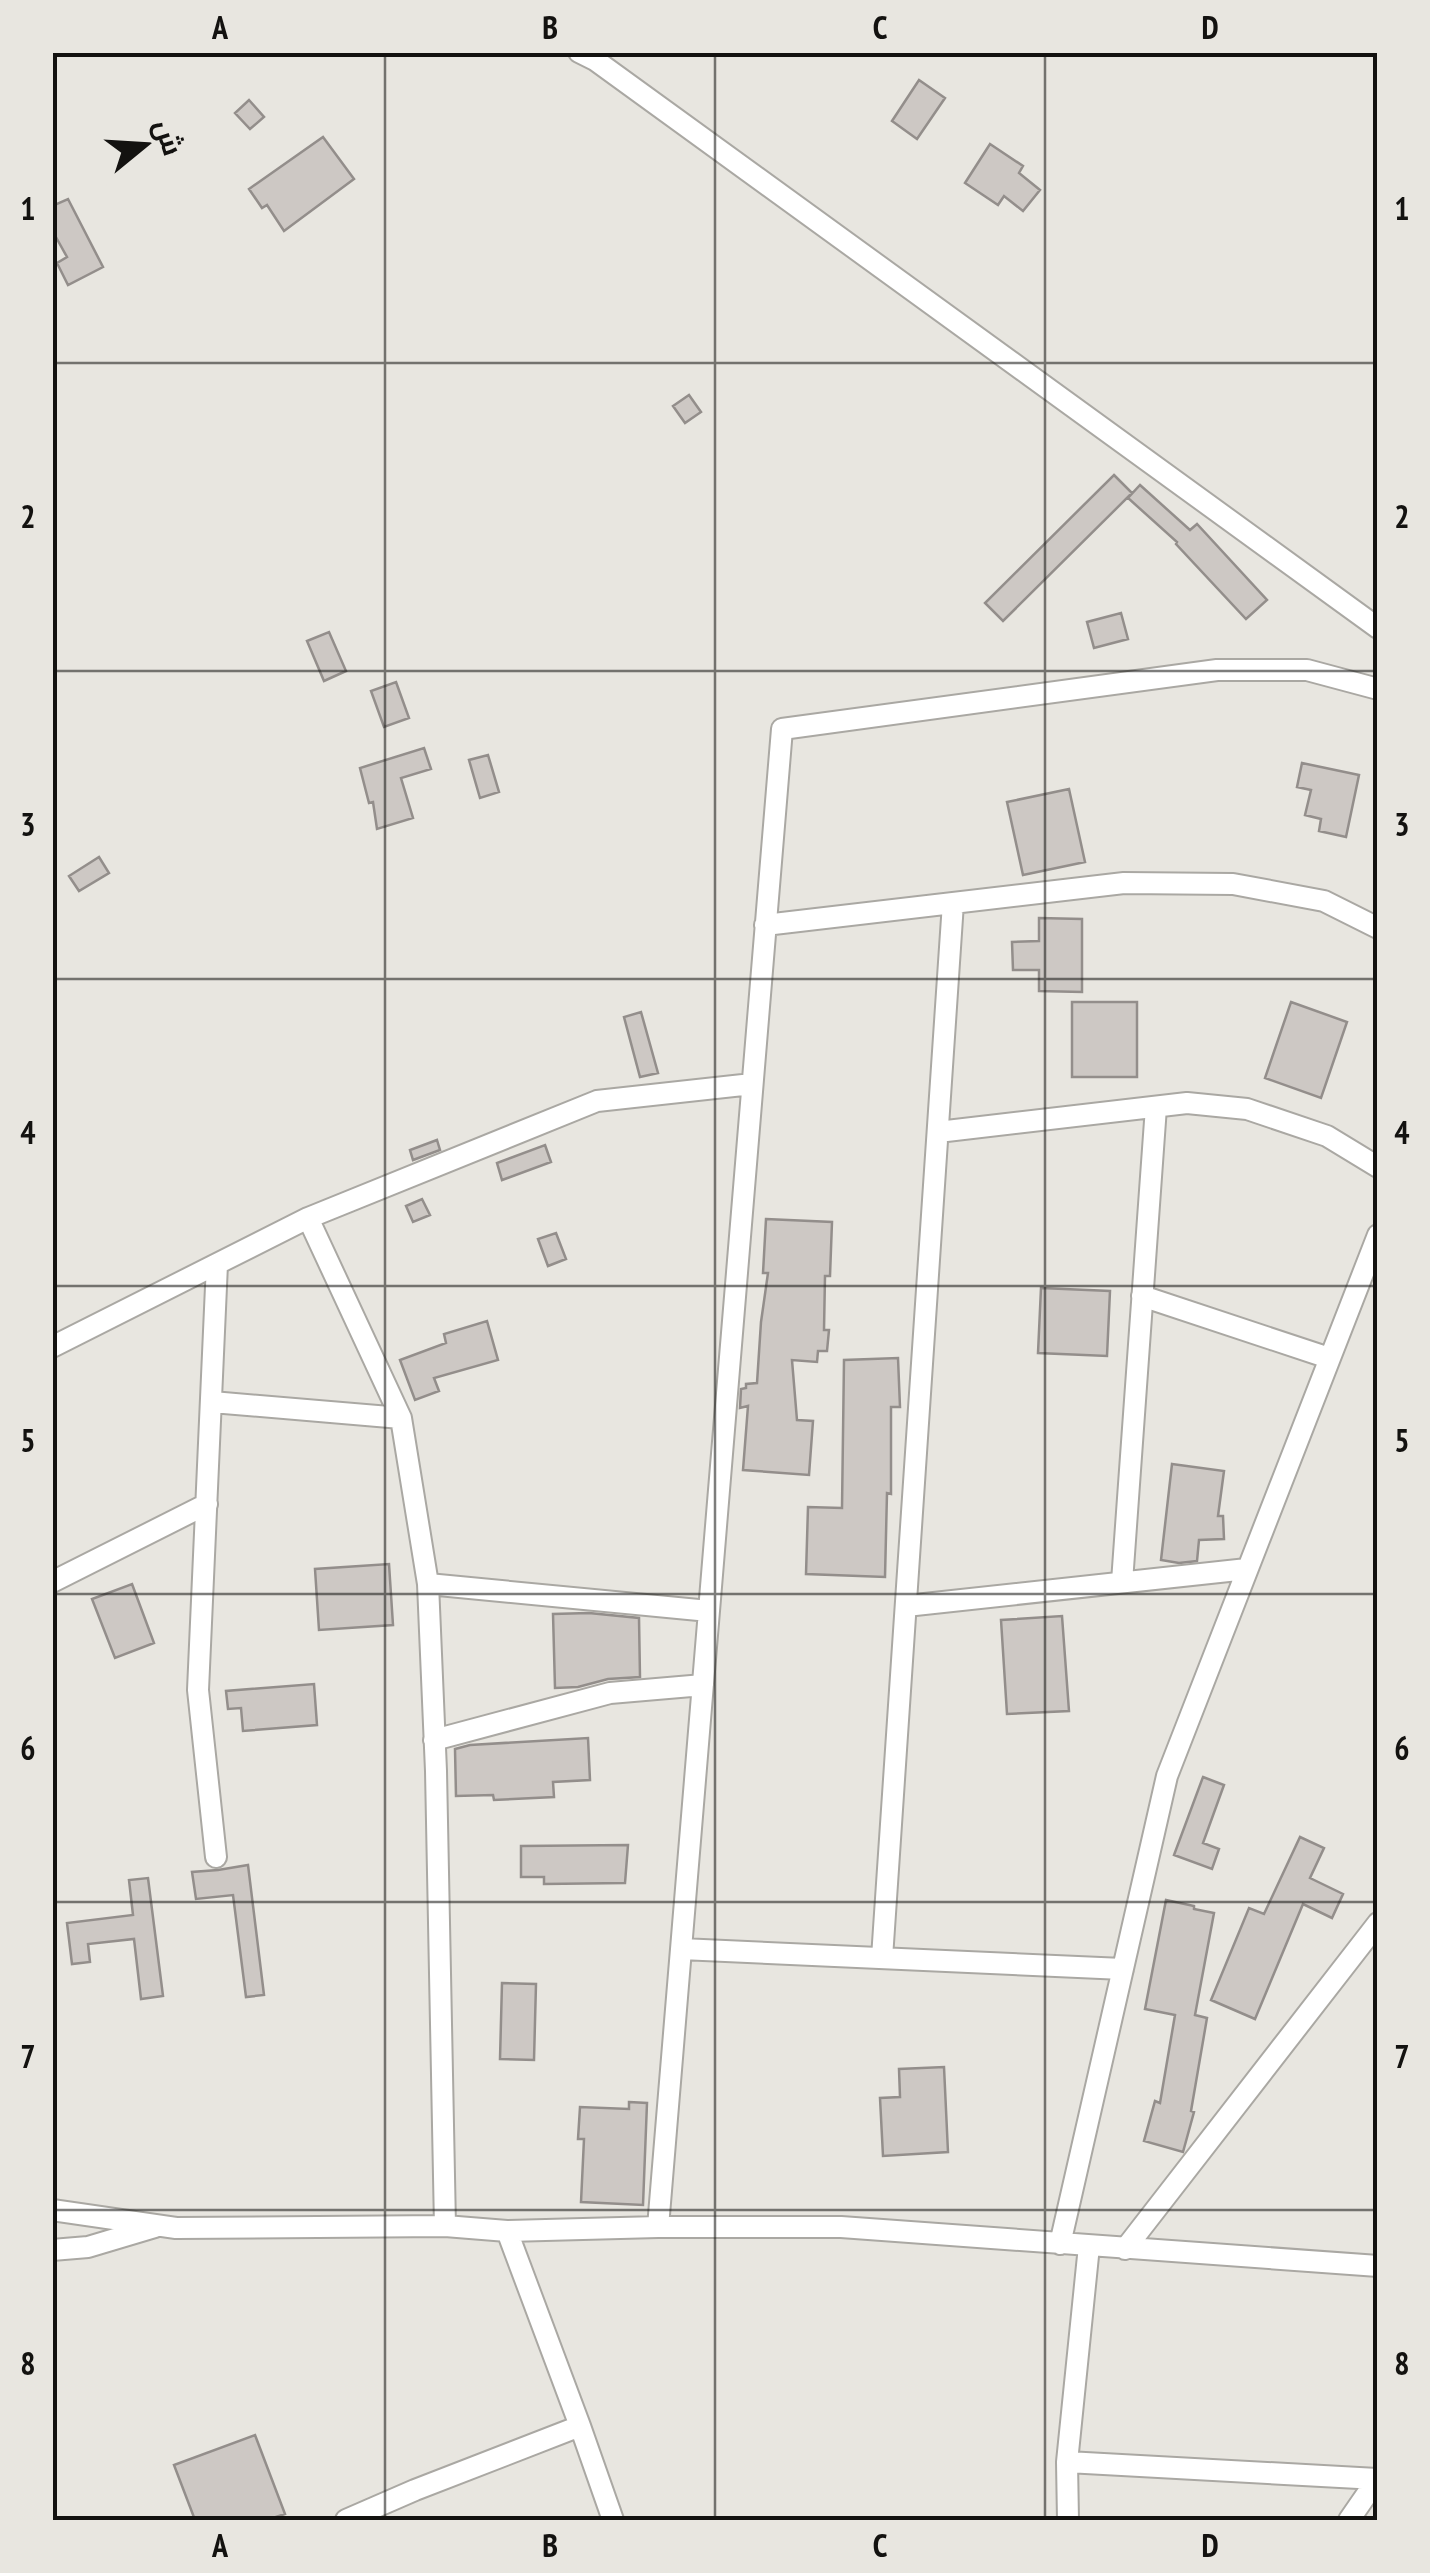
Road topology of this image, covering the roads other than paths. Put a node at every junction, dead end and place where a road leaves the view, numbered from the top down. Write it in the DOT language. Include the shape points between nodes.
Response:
graph roads {
  1 [pos="579,52"];
  2 [pos="1378,628"];
  3 [pos="1378,689"];
  4 [pos="953,903"];
  5 [pos="765,925"];
  6 [pos="1378,928"];
  7 [pos="752,1084"];
  8 [pos="1156,1107"];
  9 [pos="938,1132"];
  10 [pos="1378,1167"];
  11 [pos="308,1218"];
  12 [pos="1378,1235"];
  13 [pos="216,1264"];
  14 [pos="1142,1296"];
  15 [pos="52,1347"];
  16 [pos="1329,1358"];
  17 [pos="212,1402"];
  18 [pos="401,1418"];
  19 [pos="206,1504"];
  20 [pos="1247,1568"];
  21 [pos="52,1582"];
  22 [pos="1122,1582"];
  23 [pos="428,1584"];
  24 [pos="906,1606"];
  25 [pos="708,1610"];
  26 [pos="702,1686"];
  27 [pos="434,1740"];
  28 [pos="216,1857"];
  29 [pos="1378,1923"];
  30 [pos="681,1949"];
  31 [pos="882,1958"];
  32 [pos="1123,1970"];
  33 [pos="52,2210"];
  34 [pos="162,2225"];
  35 [pos="445,2226"];
  36 [pos="658,2227"];
  37 [pos="508,2231"];
  38 [pos="1060,2244"];
  39 [pos="1089,2246"];
  40 [pos="1125,2248"];
  41 [pos="52,2250"];
  42 [pos="1378,2266"];
  43 [pos="580,2426"];
  44 [pos="1067,2462"];
  45 [pos="1377,2479"];
  46 [pos="346,2520"];
  47 [pos="613,2520"];
  48 [pos="1068,2520"];
  49 [pos="1350,2520"];
  1 -- 2 [label="street"];
  3 -- 5 [label="street" via="1308,670 1217,670 782,729"];
  4 -- 5 [label="street"];
  4 -- 6 [label="street" via="1124,883 1233,884 1324,901"];
  4 -- 9 [label="street"];
  5 -- 7 [label="street"];
  7 -- 11 [label="street" via="597,1101"];
  7 -- 25 [label="street"];
  8 -- 9 [label="street"];
  8 -- 10 [label="street" via="1247,1109 1327,1136"];
  8 -- 14 [label="street"];
  9 -- 24 [label="street"];
  11 -- 13 [label="street"];
  11 -- 18 [label="street"];
  12 -- 16 [label="street"];
  13 -- 15 [label="street"];
  13 -- 17 [label="street"];
  14 -- 16 [label="street"];
  14 -- 22 [label="street"];
  16 -- 20 [label="street"];
  17 -- 18 [label="street"];
  17 -- 19 [label="street"];
  18 -- 23 [label="street"];
  19 -- 21 [label="street"];
  19 -- 28 [label="street" via="198,1690"];
  20 -- 22 [label="street"];
  20 -- 32 [label="street" via="1167,1776"];
  22 -- 24 [label="street"];
  23 -- 25 [label="street"];
  23 -- 27 [label="street"];
  24 -- 31 [label="street"];
  25 -- 26 [label="street"];
  26 -- 27 [label="street" via="610,1693"];
  26 -- 30 [label="street"];
  27 -- 35 [label="street"];
  29 -- 40 [label="street"];
  30 -- 31 [label="street"];
  30 -- 36 [label="street"];
  31 -- 32 [label="street"];
  32 -- 38 [label="street"];
  33 -- 34 [label="street"];
  34 -- 35 [label="street"];
  34 -- 41 [label="street" via="88,2247"];
  35 -- 37 [label="street"];
  36 -- 37 [label="street"];
  36 -- 38 [label="street" via="841,2227"];
  37 -- 43 [label="street"];
  38 -- 39 [label="street"];
  39 -- 40 [label="street"];
  39 -- 44 [label="street"];
  40 -- 42 [label="street"];
  43 -- 46 [label="street"];
  43 -- 47 [label="street"];
  44 -- 45 [label="street"];
  44 -- 48 [label="street"];
  45 -- 49 [label="street"];
}
